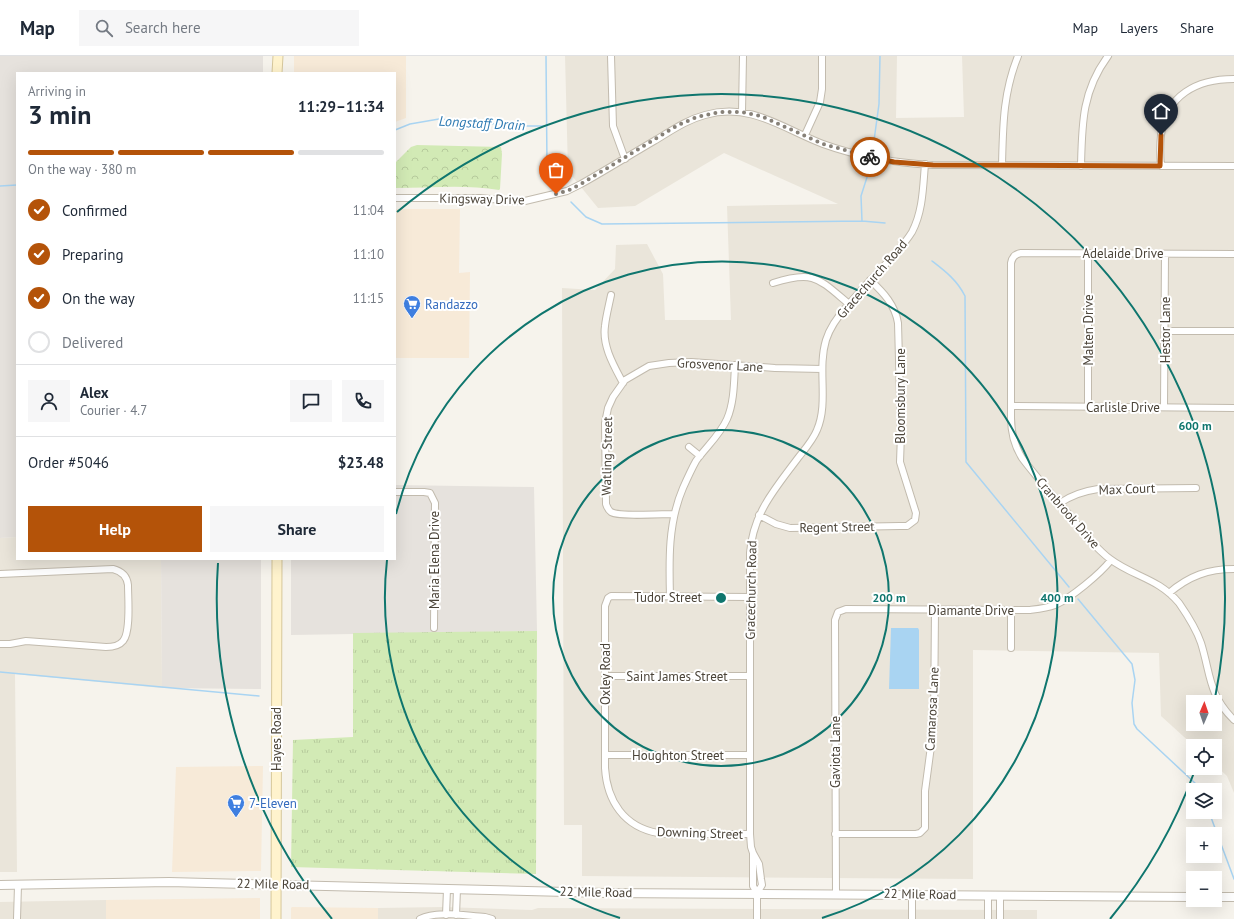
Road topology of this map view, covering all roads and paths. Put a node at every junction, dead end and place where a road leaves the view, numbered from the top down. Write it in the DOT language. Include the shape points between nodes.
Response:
graph roads {
  1 [pos="278,56"];
  2 [pos="611,56"];
  3 [pos="743,56"];
  4 [pos="822,56"];
  5 [pos="1018,56"];
  6 [pos="1108,56"];
  7 [pos="277,72"];
  8 [pos="1234,79"];
  9 [pos="742,112"];
  10 [pos="805,136"];
  11 [pos="625,158"];
  12 [pos="925,164"];
  13 [pos="1002,165"];
  14 [pos="1081,166"];
  15 [pos="1160,166"];
  16 [pos="1234,166"];
  17 [pos="396,198"];
  18 [pos="1088,253"];
  19 [pos="1165,254"];
  20 [pos="1234,254"];
  21 [pos="1014,256"];
  22 [pos="870,280"];
  23 [pos="773,283"];
  24 [pos="611,295"];
  25 [pos="849,304"];
  26 [pos="1165,331"];
  27 [pos="1234,331"];
  28 [pos="735,365"];
  29 [pos="822,369"];
  30 [pos="623,383"];
  31 [pos="1011,406"];
  32 [pos="1088,407"];
  33 [pos="1164,407"];
  34 [pos="1234,408"];
  35 [pos="689,447"];
  36 [pos="700,456"];
  37 [pos="1196,488"];
  38 [pos="396,492"];
  39 [pos="1060,503"];
  40 [pos="674,514"];
  41 [pos="759,515"];
  42 [pos="915,520"];
  43 [pos="276,560"];
  44 [pos="1111,560"];
  45 [pos="1234,569"];
  46 [pos="0,574"];
  47 [pos="1169,593"];
  48 [pos="611,596"];
  49 [pos="670,597"];
  50 [pos="750,597"];
  51 [pos="935,610"];
  52 [pos="1011,610"];
  53 [pos="838,612"];
  54 [pos="434,628"];
  55 [pos="0,644"];
  56 [pos="1011,648"];
  57 [pos="605,676"];
  58 [pos="750,676"];
  59 [pos="1234,720"];
  60 [pos="605,755"];
  61 [pos="750,755"];
  62 [pos="750,834"];
  63 [pos="835,834"];
  64 [pos="276,884"];
  65 [pos="0,885"];
  66 [pos="18,885"];
  67 [pos="447,889"];
  68 [pos="457,889"];
  69 [pos="757,893"];
  70 [pos="836,893"];
  71 [pos="912,894"];
  72 [pos="988,895"];
  73 [pos="1000,895"];
  74 [pos="1186,897"];
  75 [pos="1222,897"];
  76 [pos="1234,897"];
  77 [pos="446,915"];
  78 [pos="456,915"];
  79 [pos="17,919"];
  80 [pos="276,919"];
  81 [pos="420,919"];
  82 [pos="492,919"];
  83 [pos="757,919"];
  84 [pos="912,919"];
  85 [pos="988,919"];
  86 [pos="1000,919"];
  1 -- 7 [label="main road"];
  2 -- 11 [label="street" via="613,126"];
  3 -- 9 [label="street"];
  4 -- 10 [label="street" via="820,102"];
  5 -- 13 [label="street" via="1004,107"];
  6 -- 14 [label="street" via="1093,81 1085,104"];
  8 -- 15 [label="street" via="1219,79 1192,87 1171,105 1161,135"];
  9 -- 10 [label="street, Kingsway Drive" via="761,116"];
  9 -- 11 [label="street, Kingsway Drive" via="713,113 688,121"];
  10 -- 12 [label="street, Kingsway Drive" via="866,157"];
  11 -- 17 [label="street, Kingsway Drive" via="567,191 525,201"];
  12 -- 13 [label="street, Kingsway Drive"];
  12 -- 22 [label="street, Gracechurch Road" via="922,205 912,232 903,246"];
  13 -- 14 [label="street, Kingsway Drive"];
  14 -- 15 [label="street, Kingsway Drive"];
  15 -- 16 [label="street, Kingsway Drive"];
  18 -- 19 [label="street, Adelaide Drive"];
  18 -- 21 [label="street, Adelaide Drive" via="1021,253"];
  18 -- 32 [label="street, Malten Drive"];
  19 -- 20 [label="street, Adelaide Drive"];
  19 -- 26 [label="street, Hestor Lane"];
  21 -- 31 [label="street, Cranbrook Drive" via="1011,263"];
  22 -- 25 [label="street, Gracechurch Road"];
  22 -- 42 [label="street, Bloomsbury Lane" via="889,300 898,323 900,462 916,514"];
  23 -- 25 [label="street" via="800,276 814,278"];
  24 -- 30 [label="street" via="604,328 606,344 609,356"];
  25 -- 29 [label="street, Gracechurch Road" via="837,318 826,340"];
  26 -- 27 [label="street"];
  26 -- 33 [label="street, Hestor Lane"];
  28 -- 29 [label="street, Grosvenor Lane"];
  28 -- 30 [label="street, Grosvenor Lane" via="663,363 644,368"];
  28 -- 36 [label="street" via="732,403 728,417"];
  29 -- 41 [label="street, Gracechurch Road" via="822,415 817,431"];
  30 -- 40 [label="street, Watling Street" via="608,408 605,423 608,510 621,514"];
  31 -- 32 [label="street, Carlisle Drive"];
  31 -- 39 [label="street, Cranbrook Drive" via="1012,432 1018,450"];
  32 -- 33 [label="street, Carlisle Drive"];
  33 -- 34 [label="street, Carlisle Drive"];
  35 -- 36 [label="street"];
  36 -- 40 [label="street" via="682,489"];
  37 -- 39 [label="street, Max Court" via="1087,490"];
  38 -- 54 [label="street, Maria Elena Drive" via="430,493 434,503"];
  39 -- 44 [label="street, Cranbrook Drive"];
  40 -- 49 [label="street" via="669,546"];
  41 -- 42 [label="street, Regent Street" via="790,528 907,526"];
  41 -- 50 [label="street, Gracechurch Road" via="750,546"];
  43 -- 64 [label="main road, Hayes Road"];
  44 -- 47 [label="street, Cranbrook Drive" via="1157,583"];
  44 -- 52 [label="street, Diamante Drive" via="1069,597 1057,604 1037,609"];
  45 -- 47 [label="street" via="1202,573 1184,581"];
  46 -- 55 [label="street" via="118,570 127,582 128,608 127,636 117,646 26,641"];
  47 -- 59 [label="street, Cranbrook Drive" via="1193,625 1202,646 1212,688 1222,707"];
  48 -- 49 [label="street, Tudor Street"];
  48 -- 57 [label="street, Oxley Road" via="605,606"];
  49 -- 50 [label="street, Tudor Street"];
  50 -- 58 [label="street, Gracechurch Road"];
  51 -- 52 [label="street, Diamante Drive"];
  51 -- 53 [label="street, Diamante Drive"];
  51 -- 63 [label="street, Camarosa Lane" via="934,724 923,831 916,834"];
  52 -- 56 [label="street"];
  53 -- 63 [label="street, Gaviota Lane" via="835,620"];
  57 -- 58 [label="street, Saint James Street"];
  57 -- 60 [label="street, Oxley Road"];
  58 -- 61 [label="street, Gracechurch Road"];
  60 -- 61 [label="street, Houghton Street"];
  60 -- 62 [label="street, Downing Street" via="606,782 611,796 620,812 636,825 664,834"];
  61 -- 62 [label="street, Gracechurch Road"];
  62 -- 69 [label="street, Gracechurch Road" via="753,886"];
  63 -- 70 [label="street, Gaviota Lane"];
  64 -- 66 [label="street, 22 Mile Road" via="168,882"];
  64 -- 67 [label="street, 22 Mile Road"];
  64 -- 80 [label="main road, Hayes Road"];
  65 -- 66 [label="street, 22 Mile Road"];
  66 -- 79 [label="street"];
  67 -- 68 [label="street, 22 Mile Road"];
  67 -- 77 [label="street"];
  68 -- 69 [label="street, 22 Mile Road" via="605,893"];
  68 -- 78 [label="street"];
  69 -- 70 [label="street, 22 Mile Road"];
  69 -- 83 [label="street, Gracechurch Road"];
  70 -- 71 [label="street, 22 Mile Road"];
  71 -- 72 [label="street, 22 Mile Road"];
  71 -- 84 [label="street"];
  72 -- 73 [label="street, 22 Mile Road"];
  72 -- 85 [label="street"];
  73 -- 74 [label="street, 22 Mile Road"];
  73 -- 86 [label="street"];
  75 -- 76 [label="street"];
  77 -- 78 [label="street"];
  77 -- 81 [label="street"];
  78 -- 82 [label="street"];
}
